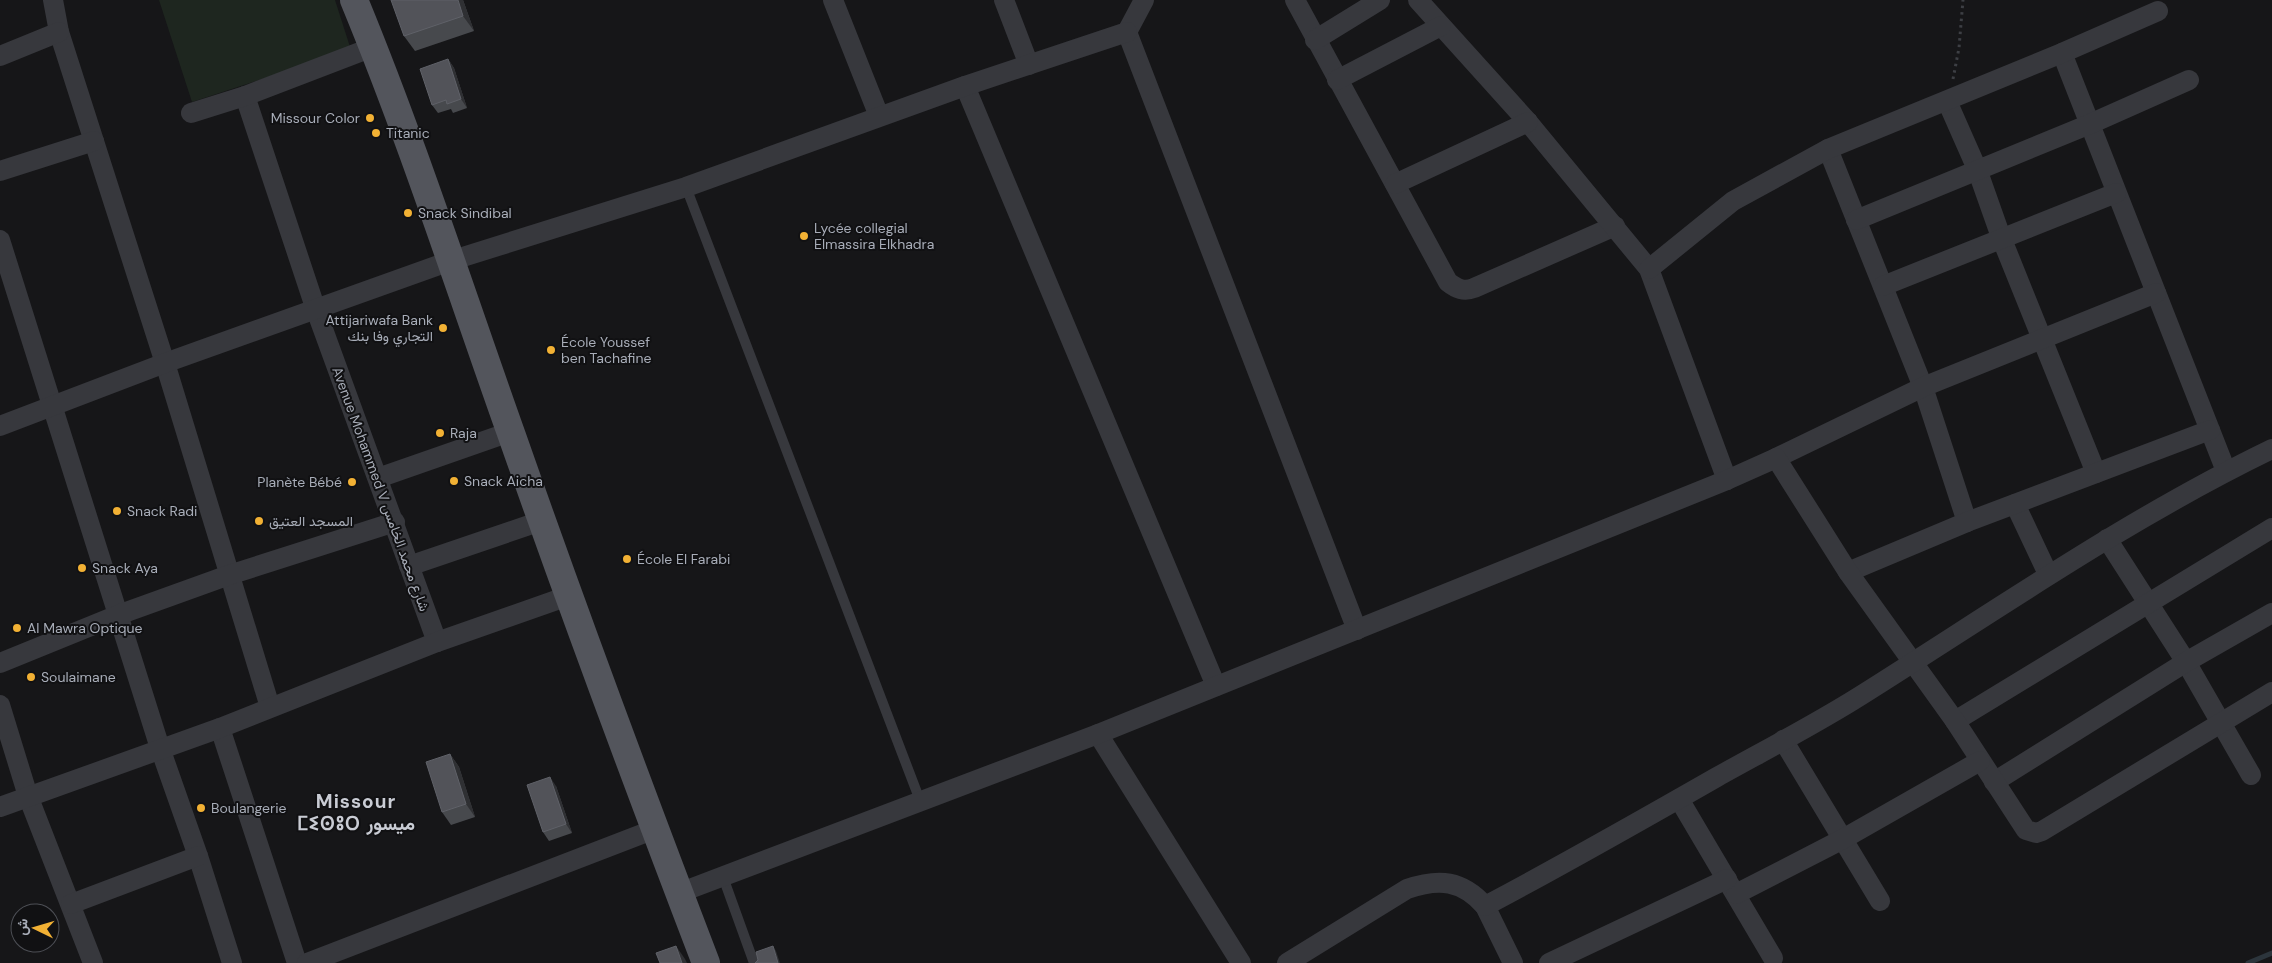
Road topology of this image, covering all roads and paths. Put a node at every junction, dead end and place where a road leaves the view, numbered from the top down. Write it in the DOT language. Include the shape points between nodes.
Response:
graph roads {
  1 [pos="53,0"];
  2 [pos="354,0"];
  3 [pos="833,0"];
  4 [pos="1004,0"];
  5 [pos="1144,0"];
  6 [pos="1295,0"];
  7 [pos="1380,0"];
  8 [pos="1418,0"];
  9 [pos="1963,0"];
  10 [pos="2158,11"];
  11 [pos="1441,26"];
  12 [pos="59,32"];
  13 [pos="1127,32"];
  14 [pos="1316,40"];
  15 [pos="373,47"];
  16 [pos="2062,53"];
  17 [pos="0,56"];
  18 [pos="1029,64"];
  19 [pos="1338,80"];
  20 [pos="2190,80"];
  21 [pos="965,86"];
  22 [pos="244,96"];
  23 [pos="1947,101"];
  24 [pos="191,113"];
  25 [pos="879,116"];
  26 [pos="1528,122"];
  27 [pos="2090,124"];
  28 [pos="94,141"];
  29 [pos="1828,150"];
  30 [pos="1977,169"];
  31 [pos="0,172"];
  32 [pos="1395,184"];
  33 [pos="686,187"];
  34 [pos="2116,193"];
  35 [pos="1856,220"];
  36 [pos="1615,226"];
  37 [pos="2001,237"];
  38 [pos="0,240"];
  39 [pos="450,260"];
  40 [pos="1649,269"];
  41 [pos="1883,286"];
  42 [pos="2156,293"];
  43 [pos="316,310"];
  44 [pos="2042,338"];
  45 [pos="164,363"];
  46 [pos="1923,387"];
  47 [pos="51,406"];
  48 [pos="0,426"];
  49 [pos="2210,430"];
  50 [pos="510,432"];
  51 [pos="2272,449"];
  52 [pos="1776,458"];
  53 [pos="2226,471"];
  54 [pos="2096,472"];
  55 [pos="378,478"];
  56 [pos="1727,480"];
  57 [pos="2015,504"];
  58 [pos="541,521"];
  59 [pos="394,522"];
  60 [pos="1967,522"];
  61 [pos="2272,528"];
  62 [pos="2107,539"];
  63 [pos="409,566"];
  64 [pos="1848,572"];
  65 [pos="2048,574"];
  66 [pos="229,575"];
  67 [pos="568,596"];
  68 [pos="2149,603"];
  69 [pos="2272,613"];
  70 [pos="118,615"];
  71 [pos="1357,630"];
  72 [pos="437,642"];
  73 [pos="1914,661"];
  74 [pos="2186,662"];
  75 [pos="0,663"];
  76 [pos="1216,686"];
  77 [pos="2272,692"];
  78 [pos="0,705"];
  79 [pos="270,707"];
  80 [pos="1955,721"];
  81 [pos="2222,724"];
  82 [pos="220,728"];
  83 [pos="1098,734"];
  84 [pos="1783,740"];
  85 [pos="160,748"];
  86 [pos="1980,761"];
  87 [pos="2251,775"];
  88 [pos="1994,782"];
  89 [pos="28,796"];
  90 [pos="1679,799"];
  91 [pos="921,802"];
  92 [pos="0,807"];
  93 [pos="655,829"];
  94 [pos="1843,839"];
  95 [pos="198,856"];
  96 [pos="723,877"];
  97 [pos="1732,886"];
  98 [pos="679,894"];
  99 [pos="1880,901"];
  100 [pos="72,904"];
  101 [pos="1485,906"];
  102 [pos="1773,958"];
  103 [pos="1509,961"];
  104 [pos="93,963"];
  105 [pos="232,963"];
  106 [pos="297,963"];
  107 [pos="307,963"];
  108 [pos="706,963"];
  109 [pos="754,963"];
  110 [pos="1241,963"];
  111 [pos="1287,963"];
  112 [pos="1549,963"];
  1 -- 12 [label="street"];
  2 -- 15 [label="main road"];
  3 -- 25 [label="street"];
  4 -- 18 [label="street"];
  5 -- 13 [label="street"];
  6 -- 14 [label="street"];
  7 -- 14 [label="street"];
  8 -- 11 [label="street"];
  9 -- 23 [label="path" via="1959,48"];
  10 -- 16 [label="street"];
  11 -- 19 [label="street"];
  11 -- 26 [label="street"];
  12 -- 17 [label="street"];
  12 -- 28 [label="street"];
  13 -- 18 [label="street"];
  13 -- 71 [label="street"];
  14 -- 19 [label="street"];
  15 -- 22 [label="street"];
  15 -- 39 [label="main road"];
  16 -- 23 [label="street"];
  16 -- 27 [label="street"];
  18 -- 21 [label="street"];
  19 -- 32 [label="street"];
  20 -- 27 [label="street"];
  21 -- 25 [label="street"];
  21 -- 76 [label="street"];
  22 -- 24 [label="street"];
  22 -- 43 [label="street, Avenue Mohammed V شارع محمد الخامس"];
  23 -- 29 [label="street"];
  23 -- 30 [label="street"];
  25 -- 33 [label="street"];
  26 -- 32 [label="street"];
  26 -- 36 [label="street"];
  27 -- 30 [label="street"];
  27 -- 34 [label="street"];
  28 -- 31 [label="street"];
  28 -- 45 [label="street"];
  29 -- 35 [label="street"];
  29 -- 40 [label="street" via="1733,201"];
  30 -- 35 [label="street"];
  30 -- 37 [label="street"];
  32 -- 36 [label="street" via="1448,282 1460,290 1474,288"];
  33 -- 39 [label="street"];
  33 -- 91 [label="lane"];
  34 -- 37 [label="street"];
  34 -- 42 [label="street"];
  35 -- 41 [label="street"];
  36 -- 40 [label="street"];
  37 -- 41 [label="street"];
  37 -- 44 [label="street"];
  38 -- 47 [label="street"];
  39 -- 43 [label="street"];
  39 -- 50 [label="main road"];
  40 -- 56 [label="street"];
  41 -- 46 [label="street"];
  42 -- 44 [label="street"];
  42 -- 49 [label="street"];
  43 -- 45 [label="street"];
  43 -- 55 [label="street, Avenue Mohammed V شارع محمد الخامس"];
  44 -- 46 [label="street"];
  44 -- 54 [label="street"];
  45 -- 47 [label="street"];
  45 -- 66 [label="street"];
  46 -- 52 [label="street"];
  46 -- 60 [label="street"];
  47 -- 48 [label="street"];
  47 -- 70 [label="street"];
  49 -- 53 [label="street"];
  49 -- 54 [label="street"];
  50 -- 55 [label="street"];
  50 -- 58 [label="main road"];
  51 -- 53 [label="street"];
  52 -- 56 [label="street"];
  52 -- 64 [label="street"];
  53 -- 62 [label="street"];
  54 -- 57 [label="street"];
  55 -- 59 [label="street, Avenue Mohammed V شارع محمد الخامس"];
  56 -- 71 [label="street"];
  57 -- 60 [label="street"];
  57 -- 65 [label="street"];
  58 -- 63 [label="street"];
  58 -- 67 [label="main road"];
  59 -- 63 [label="street, Avenue Mohammed V شارع محمد الخامس"];
  59 -- 66 [label="street"];
  60 -- 64 [label="street"];
  61 -- 68 [label="street"];
  62 -- 65 [label="street"];
  62 -- 68 [label="street"];
  63 -- 72 [label="street, Avenue Mohammed V شارع محمد الخامس"];
  64 -- 73 [label="street"];
  65 -- 73 [label="street"];
  66 -- 70 [label="street"];
  66 -- 79 [label="street"];
  67 -- 72 [label="street"];
  67 -- 93 [label="main road"];
  68 -- 74 [label="street"];
  68 -- 80 [label="street"];
  69 -- 74 [label="street"];
  70 -- 75 [label="street"];
  70 -- 85 [label="street"];
  71 -- 76 [label="street"];
  72 -- 79 [label="street"];
  73 -- 80 [label="street"];
  73 -- 84 [label="street"];
  74 -- 81 [label="street"];
  74 -- 88 [label="street"];
  76 -- 83 [label="street"];
  77 -- 81 [label="street"];
  78 -- 89 [label="street"];
  79 -- 82 [label="street"];
  80 -- 86 [label="street"];
  81 -- 87 [label="street"];
  81 -- 88 [label="street" via="2042,831 2031,832 2022,826"];
  82 -- 85 [label="street"];
  82 -- 106 [label="street"];
  83 -- 91 [label="street"];
  83 -- 110 [label="street"];
  84 -- 90 [label="street"];
  84 -- 94 [label="street"];
  85 -- 89 [label="street"];
  85 -- 95 [label="street"];
  86 -- 88 [label="street"];
  86 -- 94 [label="street"];
  89 -- 92 [label="street"];
  89 -- 100 [label="street"];
  90 -- 97 [label="street"];
  90 -- 101 [label="street"];
  91 -- 96 [label="street"];
  93 -- 98 [label="main road"];
  93 -- 107 [label="street"];
  94 -- 97 [label="street"];
  94 -- 99 [label="street"];
  95 -- 100 [label="street"];
  95 -- 105 [label="street"];
  96 -- 98 [label="street"];
  96 -- 109 [label="lane"];
  97 -- 102 [label="street"];
  97 -- 112 [label="street"];
  98 -- 108 [label="main road"];
  100 -- 104 [label="street"];
  101 -- 103 [label="street"];
  101 -- 111 [label="street" via="1475,895 1456,885 1433,882 1418,885"];
}
